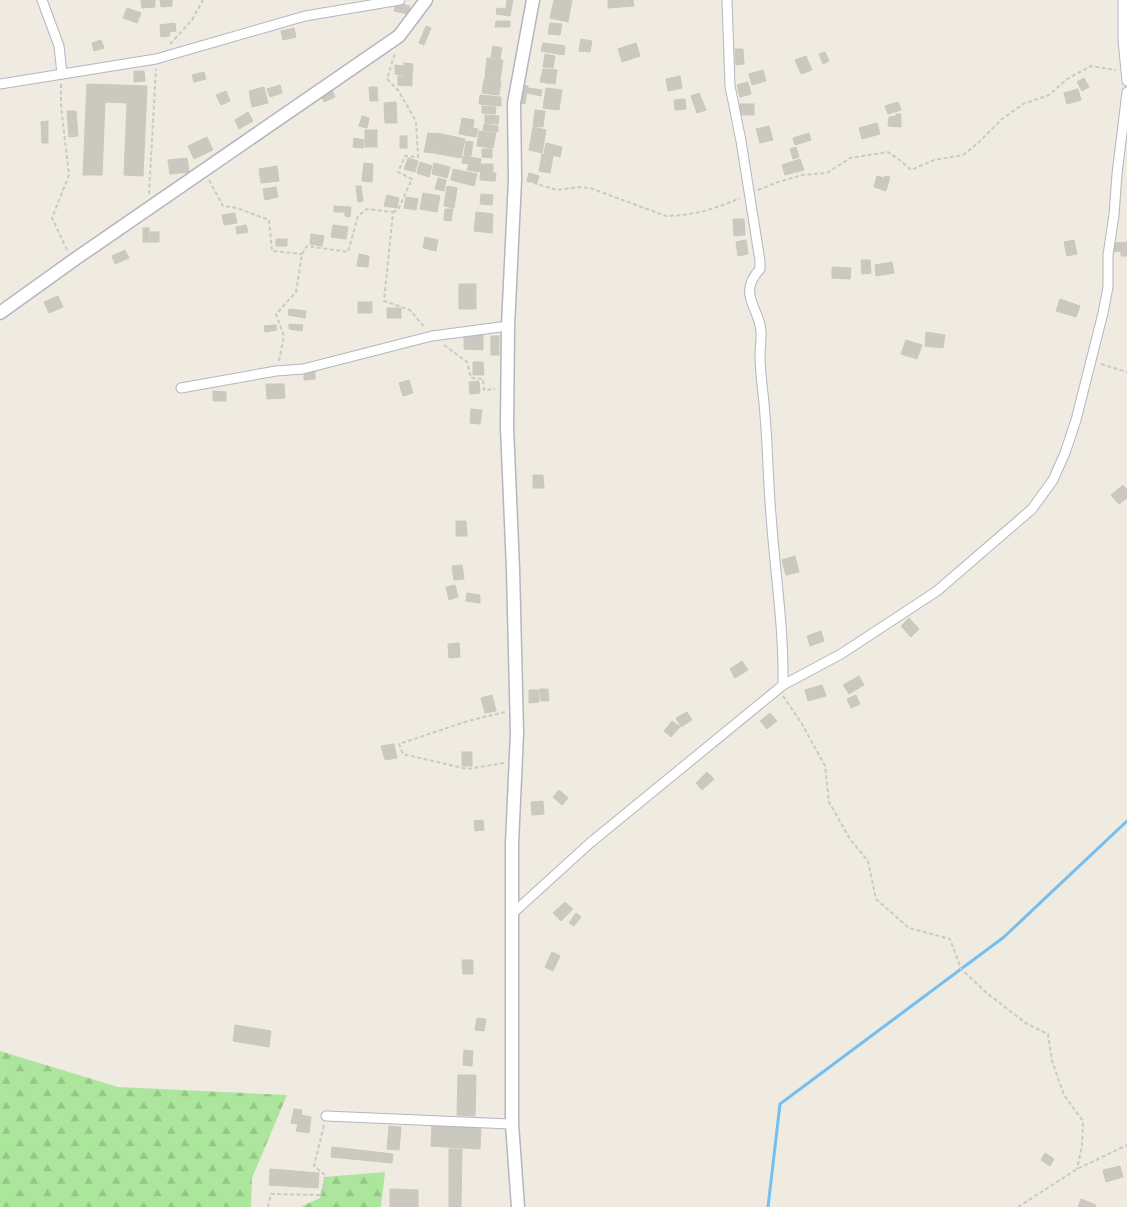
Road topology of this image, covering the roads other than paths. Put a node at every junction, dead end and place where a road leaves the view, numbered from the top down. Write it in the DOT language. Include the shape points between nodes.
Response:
graph roads {
  1 [pos="42,0"];
  2 [pos="400,0"];
  3 [pos="426,0"];
  4 [pos="533,0"];
  5 [pos="728,0"];
  6 [pos="1123,0"];
  7 [pos="1126,71"];
  8 [pos="62,74"];
  9 [pos="1127,81"];
  10 [pos="0,84"];
  11 [pos="1127,92"];
  12 [pos="0,313"];
  13 [pos="508,326"];
  14 [pos="181,388"];
  15 [pos="783,685"];
  16 [pos="512,914"];
  17 [pos="326,1116"];
  18 [pos="512,1124"];
  19 [pos="518,1207"];
  1 -- 8 [label="street" via="59,46"];
  2 -- 8 [label="street" via="305,16 156,59"];
  3 -- 12 [label="main road" via="400,36"];
  4 -- 13 [label="main road" via="514,103 515,180"];
  5 -- 15 [label="street" via="730,86 760,269 754,276 750,292 762,335 760,370 779,593"];
  6 -- 7 [label="street"];
  7 -- 9 [label="street"];
  8 -- 10 [label="street"];
  11 -- 15 [label="street" via="1108,255 1108,287 1076,420 1053,480 1032,509 937,591 841,654"];
  13 -- 14 [label="street" via="432,336 303,369"];
  13 -- 16 [label="main road" via="507,427 516,709"];
  15 -- 16 [label="street" via="590,843"];
  16 -- 18 [label="main road"];
  17 -- 18 [label="street"];
  18 -- 19 [label="main road"];
}
